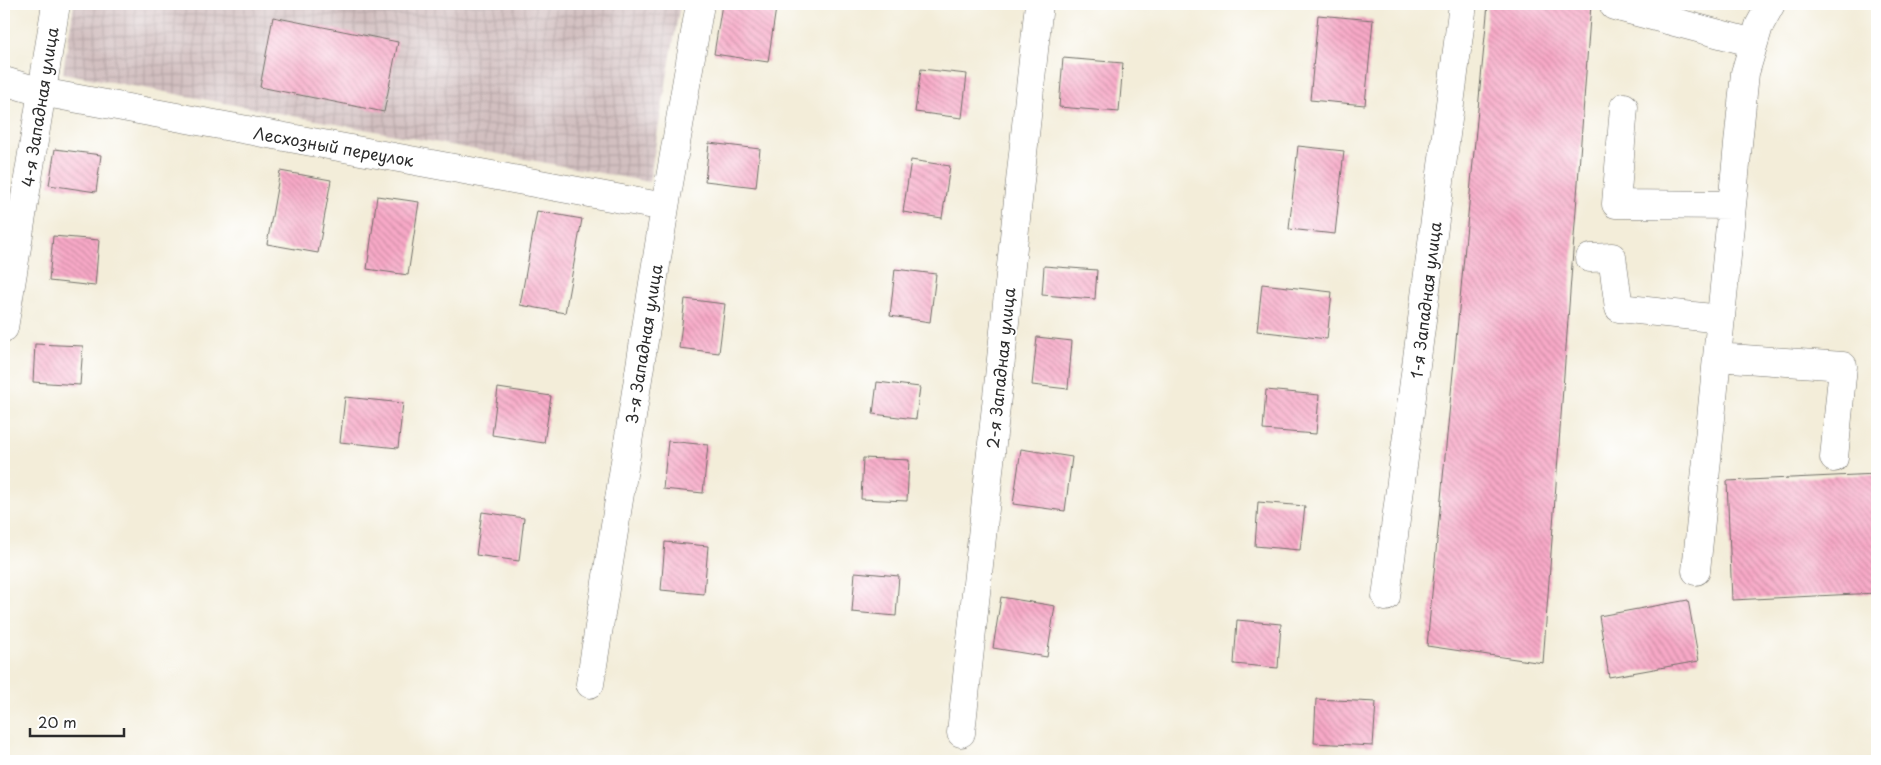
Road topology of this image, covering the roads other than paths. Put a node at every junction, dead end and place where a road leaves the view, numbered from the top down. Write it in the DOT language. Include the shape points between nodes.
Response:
graph roads {
  1 [pos="56,4"];
  2 [pos="700,4"];
  3 [pos="1038,4"];
  4 [pos="1463,4"];
  5 [pos="1771,4"];
  6 [pos="1614,6"];
  7 [pos="1754,43"];
  8 [pos="4,81"];
  9 [pos="41,92"];
  10 [pos="1624,106"];
  11 [pos="1732,205"];
  12 [pos="665,207"];
  13 [pos="1590,258"];
  14 [pos="1721,319"];
  15 [pos="4,328"];
  16 [pos="1717,357"];
  17 [pos="1834,458"];
  18 [pos="1696,571"];
  19 [pos="1386,596"];
  20 [pos="590,684"];
  21 [pos="961,733"];
  1 -- 9 [label="street, 4-я Западная улица"];
  2 -- 12 [label="street, 3-я Западная улица"];
  3 -- 21 [label="street, 2-я Западная улица"];
  4 -- 19 [label="street, 1-я Западная улица"];
  5 -- 7 [label="street"];
  6 -- 7 [label="street"];
  7 -- 11 [label="street" via="1745,73"];
  8 -- 9 [label="street, Лесхозный переулок"];
  9 -- 12 [label="street, Лесхозный переулок"];
  9 -- 15 [label="street, 4-я Западная улица"];
  10 -- 11 [label="street" via="1616,204"];
  11 -- 14 [label="street"];
  12 -- 20 [label="street, 3-я Западная улица"];
  13 -- 14 [label="street" via="1612,257 1619,308"];
  14 -- 16 [label="street"];
  16 -- 17 [label="street" via="1843,366"];
  16 -- 18 [label="street"];
}
